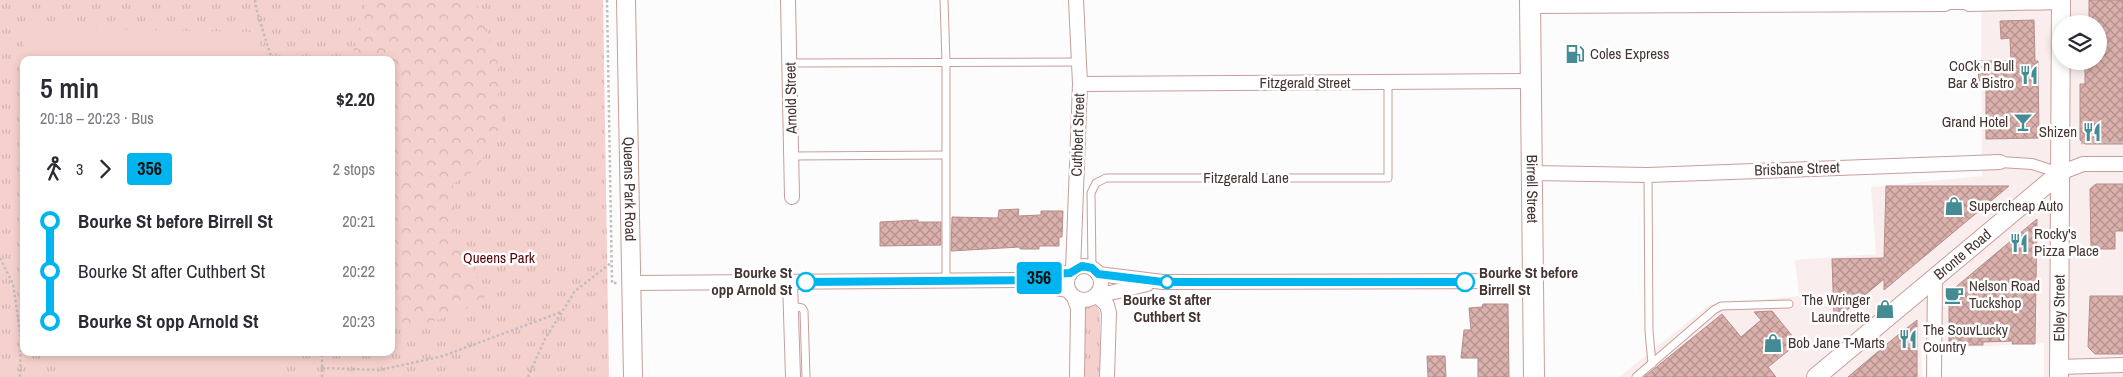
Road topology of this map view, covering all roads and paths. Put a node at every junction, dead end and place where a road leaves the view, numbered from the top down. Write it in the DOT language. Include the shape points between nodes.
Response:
graph roads {
  1 [pos="256,0"];
  2 [pos="607,0"];
  3 [pos="626,0"];
  4 [pos="788,0"];
  5 [pos="944,0"];
  6 [pos="1076,0"];
  7 [pos="2061,1"];
  8 [pos="1530,3"];
  9 [pos="1946,4"];
  10 [pos="1970,4"];
  11 [pos="271,56"];
  12 [pos="790,62"];
  13 [pos="946,62"];
  14 [pos="1079,62"];
  15 [pos="1531,81"];
  16 [pos="1388,82"];
  17 [pos="1080,84"];
  18 [pos="2081,142"];
  19 [pos="2123,142"];
  20 [pos="945,155"];
  21 [pos="792,156"];
  22 [pos="2000,162"];
  23 [pos="2123,164"];
  24 [pos="1532,173"];
  25 [pos="2060,173"];
  26 [pos="1648,175"];
  27 [pos="792,197"];
  28 [pos="0,258"];
  29 [pos="611,264"];
  30 [pos="1095,271"];
  31 [pos="1071,272"];
  32 [pos="1935,278"];
  33 [pos="1034,280"];
  34 [pos="946,281"];
  35 [pos="1533,281"];
  36 [pos="790,282"];
  37 [pos="1163,282"];
  38 [pos="632,283"];
  39 [pos="1071,294"];
  40 [pos="1097,294"];
  41 [pos="1789,304"];
  42 [pos="792,306"];
  43 [pos="562,312"];
  44 [pos="20,331"];
  45 [pos="21,356"];
  46 [pos="322,356"];
  47 [pos="1652,364"];
  48 [pos="2123,365"];
  49 [pos="322,368"];
  50 [pos="2059,372"];
  51 [pos="20,377"];
  52 [pos="322,377"];
  53 [pos="528,377"];
  54 [pos="633,377"];
  55 [pos="793,377"];
  56 [pos="806,377"];
  57 [pos="1077,377"];
  58 [pos="1108,377"];
  59 [pos="1534,377"];
  60 [pos="1636,377"];
  61 [pos="1816,377"];
  62 [pos="1934,377"];
  1 -- 11 [label="path"];
  2 -- 29 [label="path"];
  3 -- 38 [label="street, Queens Park Road"];
  4 -- 12 [label="street, Arnold Street"];
  5 -- 13 [label="lane"];
  6 -- 14 [label="street, Cuthbert Street"];
  7 -- 10 [label="street"];
  7 -- 25 [label="street, Ebley Street"];
  8 -- 9 [label="street"];
  8 -- 15 [label="main road, Birrell Street"];
  9 -- 10 [label="street"];
  12 -- 13 [label="lane"];
  12 -- 21 [label="street, Arnold Street"];
  13 -- 14 [label="lane"];
  13 -- 20 [label="lane"];
  14 -- 17 [label="street, Cuthbert Street"];
  15 -- 16 [label="street, Fitzgerald Street"];
  15 -- 24 [label="main road, Birrell Street"];
  16 -- 17 [label="street, Fitzgerald Street"];
  16 -- 30 [label="lane, Fitzgerald Lane" via="1388,178 1106,178 1096,183 1091,193"];
  17 -- 31 [label="street, Cuthbert Street"];
  18 -- 19 [label="path"];
  20 -- 21 [label="lane"];
  20 -- 34 [label="lane"];
  21 -- 27 [label="street, Arnold Street"];
  22 -- 25 [label="street, Brisbane Street" via="2032,164"];
  22 -- 26 [label="street, Brisbane Street"];
  23 -- 25 [label="street, Bronte Road" via="2083,164"];
  24 -- 26 [label="street, Brisbane Street"];
  24 -- 35 [label="main road, Birrell Street"];
  25 -- 32 [label="street, Bronte Road"];
  25 -- 50 [label="street, Ebley Street"];
  26 -- 47 [label="lane"];
  28 -- 44 [label="path" via="13,284"];
  29 -- 38 [label="path" via="612,283"];
  29 -- 43 [label="path" via="575,291"];
  30 -- 31 [label="street" via="1082,266"];
  30 -- 37 [label="street"];
  30 -- 40 [label="street" via="1101,284"];
  31 -- 33 [label="street"];
  31 -- 39 [label="street" via="1067,283"];
  32 -- 61 [label="street, Bronte Road"];
  32 -- 62 [label="street"];
  33 -- 34 [label="street"];
  33 -- 39 [label="street"];
  34 -- 36 [label="street"];
  35 -- 37 [label="street"];
  35 -- 59 [label="main road, Birrell Street"];
  36 -- 38 [label="street"];
  36 -- 42 [label="street"];
  37 -- 40 [label="street"];
  38 -- 54 [label="street, Queens Park Road"];
  39 -- 40 [label="street" via="1083,300"];
  39 -- 57 [label="street" via="1078,308"];
  40 -- 58 [label="street" via="1107,305 1109,313"];
  41 -- 47 [label="lane" via="1721,306"];
  42 -- 55 [label="street"];
  42 -- 56 [label="lane" via="804,311"];
  43 -- 49 [label="path" via="443,356 380,370"];
  43 -- 53 [label="path" via="545,339"];
  45 -- 51 [label="path"];
  46 -- 49 [label="path"];
  47 -- 60 [label="lane"];
  48 -- 50 [label="street"];
  49 -- 52 [label="path"];
}
